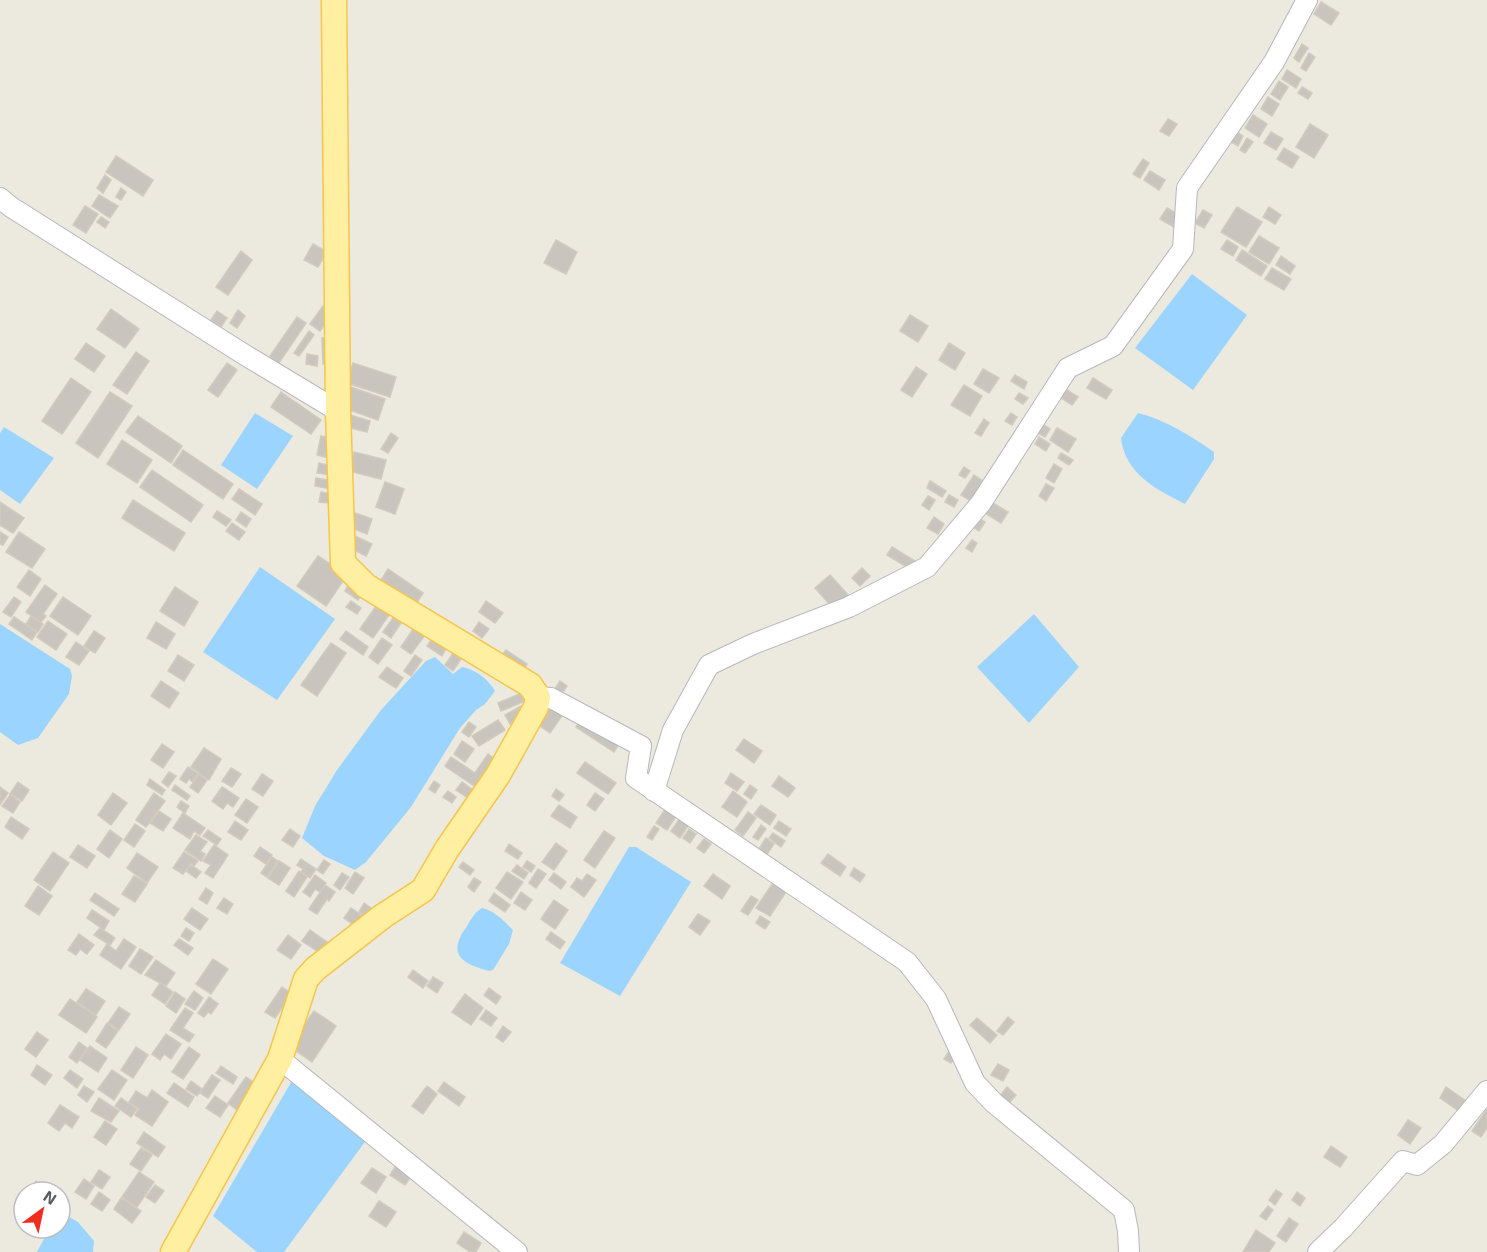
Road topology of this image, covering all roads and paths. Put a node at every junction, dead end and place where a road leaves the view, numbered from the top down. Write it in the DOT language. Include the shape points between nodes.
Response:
graph roads {
  1 [pos="334,0"];
  2 [pos="1307,0"];
  3 [pos="0,198"];
  4 [pos="338,411"];
  5 [pos="538,697"];
  6 [pos="654,791"];
  7 [pos="280,1059"];
  8 [pos="1487,1091"];
  9 [pos="173,1252"];
  10 [pos="516,1252"];
  11 [pos="1129,1252"];
  12 [pos="1318,1252"];
  1 -- 4 [label="main road"];
  2 -- 6 [label="street" via="1274,62 1187,188 1183,249 1113,346 1068,368 981,503 927,567 849,608 709,665 673,730"];
  3 -- 4 [label="street"];
  4 -- 5 [label="main road" via="343,563 366,586 530,685"];
  5 -- 6 [label="street" via="551,698 641,746 636,778"];
  5 -- 7 [label="main road" via="498,775 423,890 383,916 306,979"];
  6 -- 11 [label="street" via="908,962 936,999 975,1083 1124,1210"];
  7 -- 9 [label="main road"];
  7 -- 10 [label="street"];
  8 -- 12 [label="street" via="1443,1144 1417,1166 1403,1161"];
}
